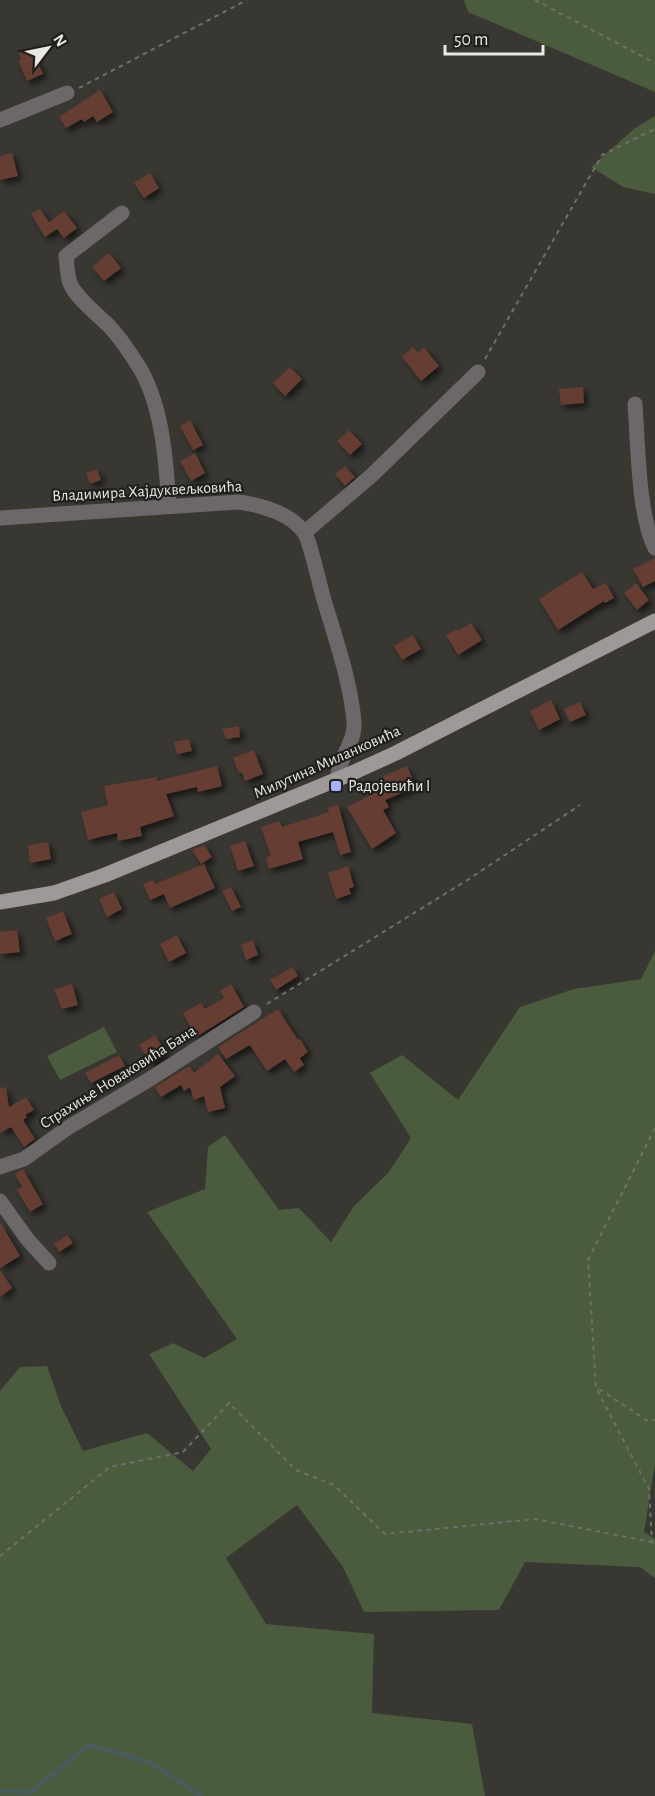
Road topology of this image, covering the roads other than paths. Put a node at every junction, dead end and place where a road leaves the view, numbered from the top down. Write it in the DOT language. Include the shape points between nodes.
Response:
graph roads {
  1 [pos="67,93"];
  2 [pos="0,120"];
  3 [pos="122,213"];
  4 [pos="478,372"];
  5 [pos="635,404"];
  6 [pos="169,506"];
  7 [pos="0,518"];
  8 [pos="305,532"];
  9 [pos="655,548"];
  10 [pos="655,621"];
  11 [pos="338,778"];
  12 [pos="0,902"];
  13 [pos="254,1012"];
  14 [pos="0,1167"];
  15 [pos="0,1201"];
  16 [pos="49,1263"];
  1 -- 2 [label="street"];
  3 -- 6 [label="street" via="66,256 70,284 111,328 142,372 161,435"];
  4 -- 8 [label="street" via="371,476"];
  5 -- 9 [label="street" via="644,508"];
  6 -- 7 [label="street, Владимира Хајдуквељковића"];
  6 -- 8 [label="street, Владимира Хајдуквељковића" via="249,503 281,515"];
  8 -- 11 [label="street" via="338,642 354,722 351,744"];
  10 -- 11 [label="main road, Милутина Миланковића" via="396,753"];
  11 -- 12 [label="main road, Милутина Миланковића" via="87,882 54,893"];
  13 -- 14 [label="street, Страхиње Новаковића Бана" via="24,1159"];
  15 -- 16 [label="street"];
}
